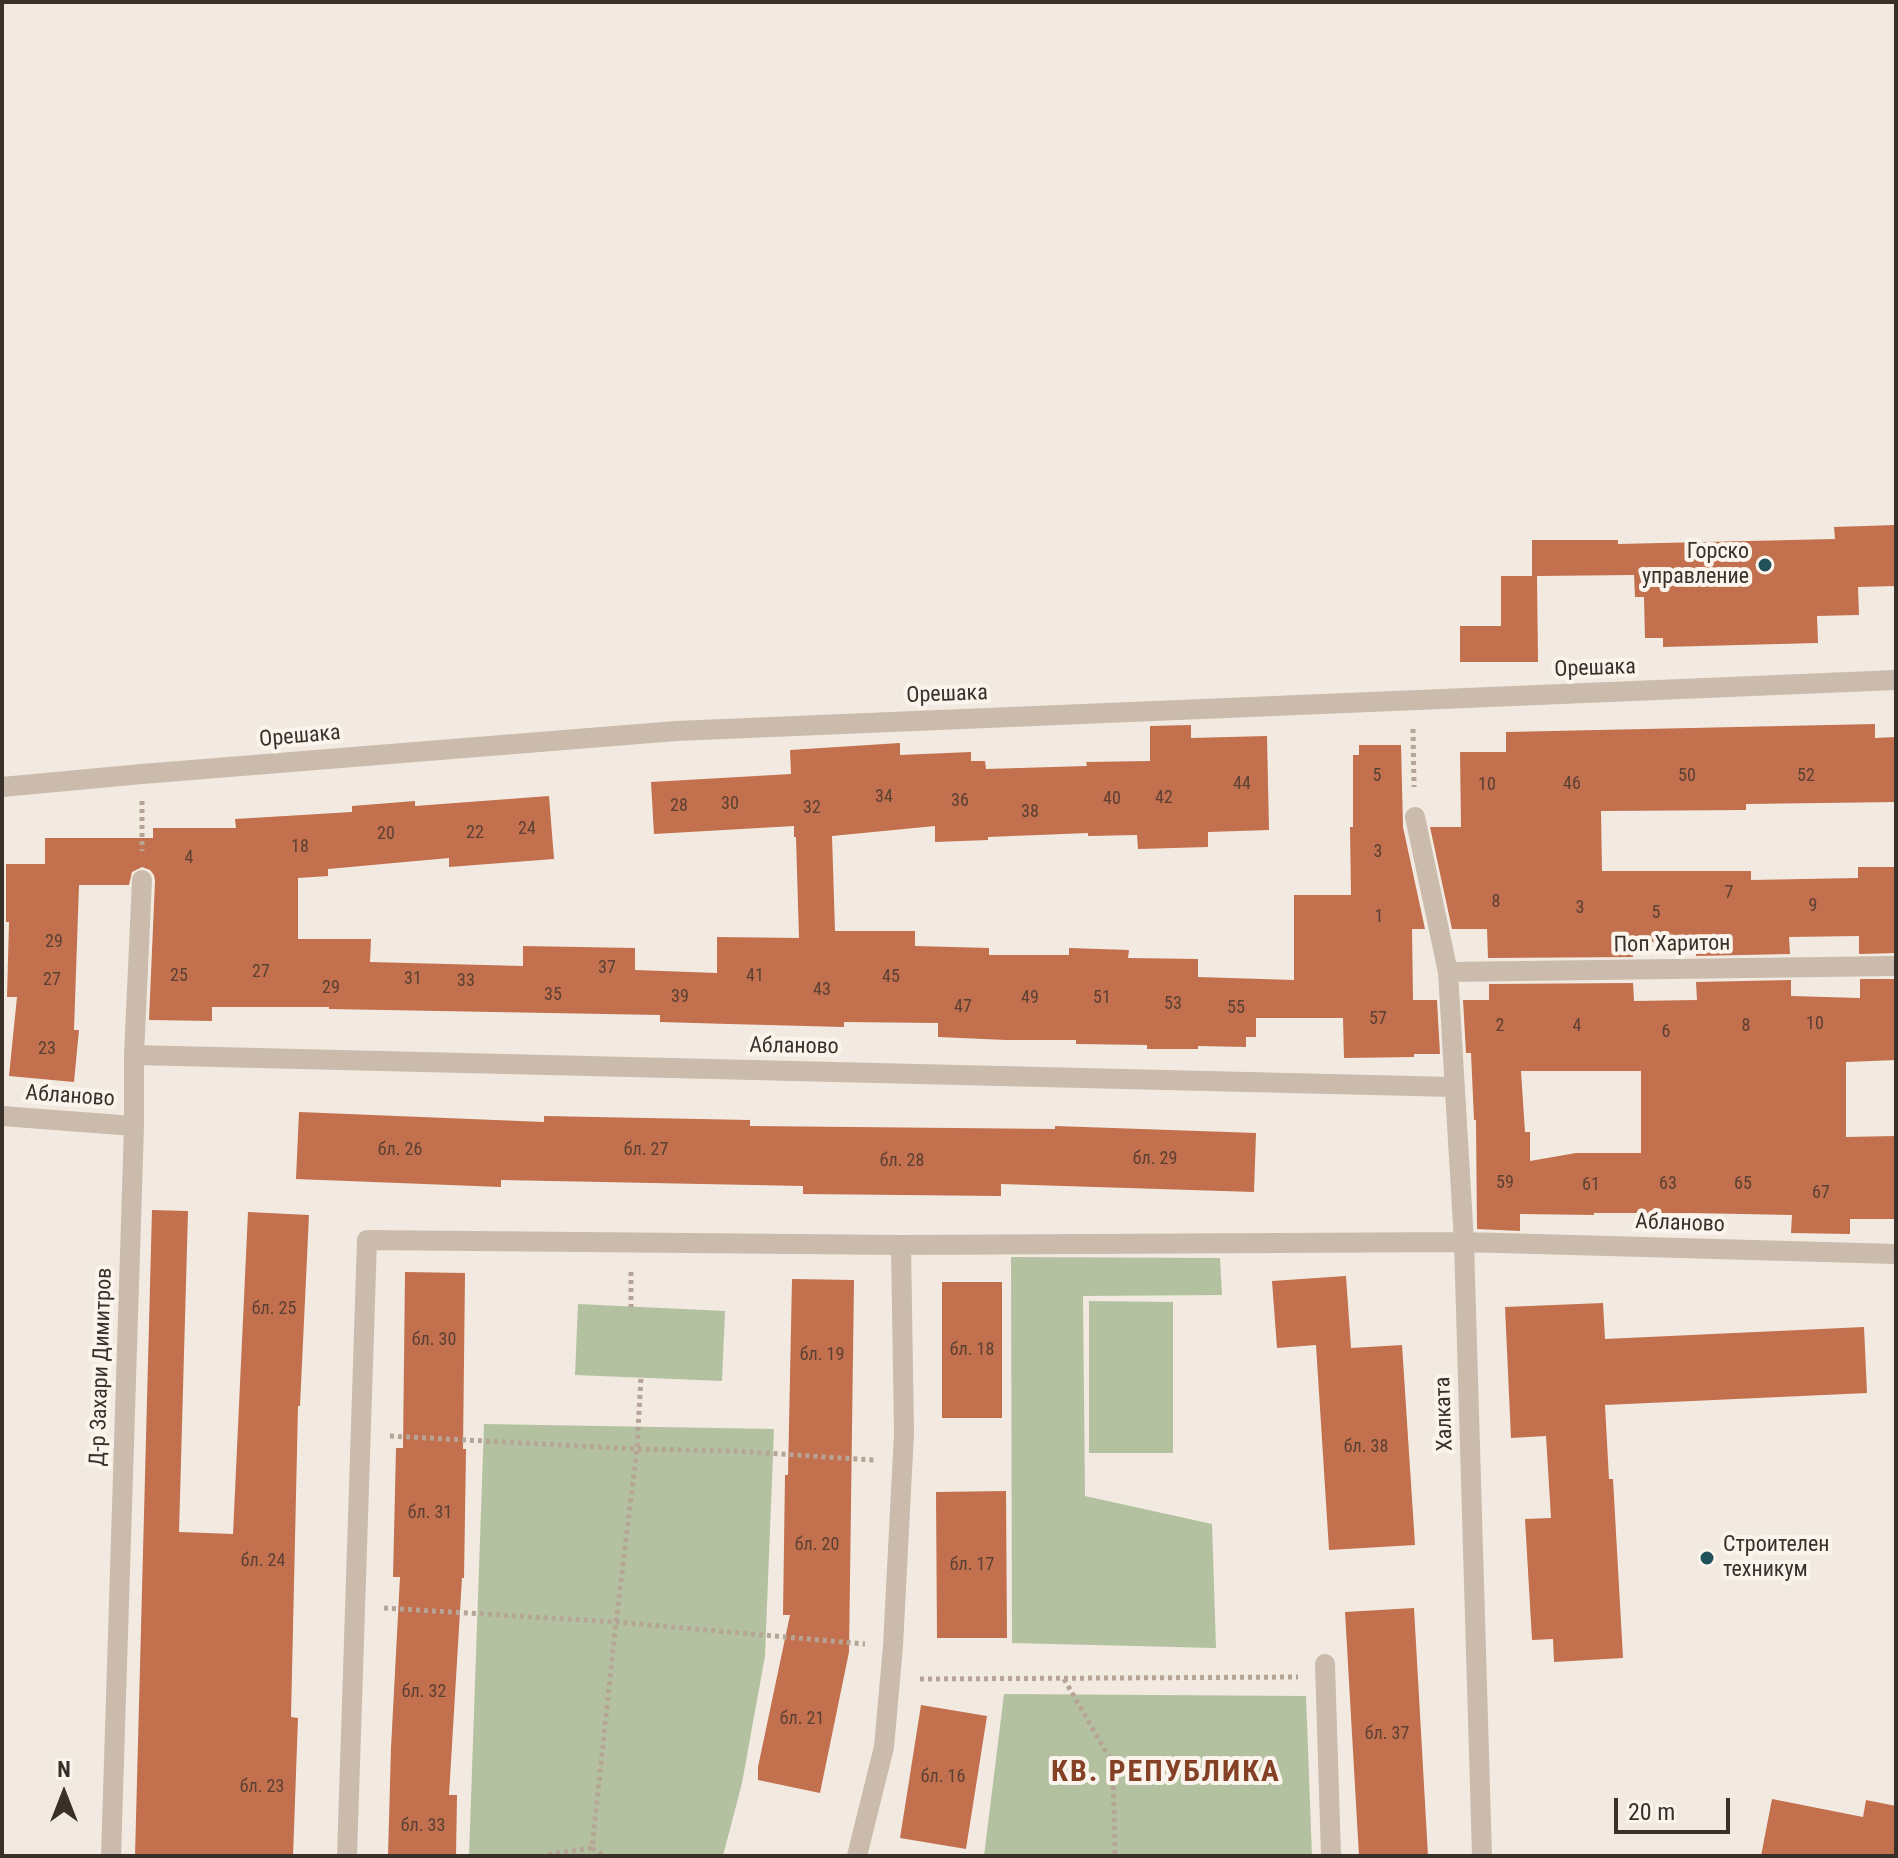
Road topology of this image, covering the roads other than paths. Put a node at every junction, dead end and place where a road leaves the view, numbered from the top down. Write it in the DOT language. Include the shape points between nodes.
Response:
graph roads {
  1 [pos="1896,680"];
  2 [pos="2,787"];
  3 [pos="1415,817"];
  4 [pos="142,880"];
  5 [pos="1896,966"];
  6 [pos="1448,972"];
  7 [pos="134,1055"];
  8 [pos="1454,1087"];
  9 [pos="2,1116"];
  10 [pos="134,1126"];
  11 [pos="1464,1242"];
  12 [pos="901,1245"];
  13 [pos="1896,1254"];
  14 [pos="1325,1670"];
  15 [pos="111,1856"];
  16 [pos="347,1856"];
  17 [pos="857,1856"];
  18 [pos="1331,1856"];
  19 [pos="1482,1856"];
  1 -- 2 [label="street, Орешака" via="676,731"];
  3 -- 6 [label="street, Халката"];
  4 -- 7 [label="street, Д-р Захари Димитров"];
  5 -- 6 [label="street, Поп Харитон"];
  6 -- 8 [label="street, Халката"];
  7 -- 8 [label="street, Абланово"];
  7 -- 10 [label="street, Д-р Захари Димитров"];
  8 -- 11 [label="street, Халката"];
  9 -- 10 [label="street, Абланово"];
  10 -- 15 [label="street, Д-р Захари Димитров"];
  11 -- 12 [label="street, Абланово"];
  11 -- 13 [label="street, Абланово"];
  11 -- 19 [label="street, Халката"];
  12 -- 16 [label="street, Абланово" via="367,1240"];
  12 -- 17 [label="street" via="904,1433 891,1679 884,1747"];
  14 -- 18 [label="street"];
}
